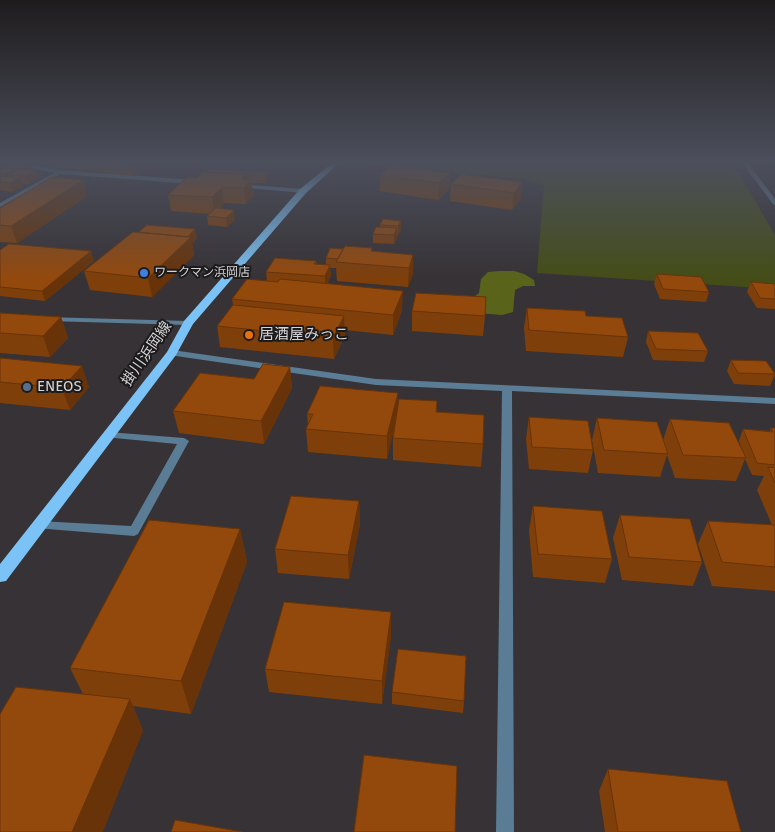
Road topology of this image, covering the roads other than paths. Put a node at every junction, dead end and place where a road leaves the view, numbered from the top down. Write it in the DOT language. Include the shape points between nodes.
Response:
graph roads {
  1 [pos="293,202"];
  2 [pos="40,318"];
  3 [pos="188,323"];
  4 [pos="172,353"];
  5 [pos="507,389"];
  6 [pos="775,401"];
  7 [pos="108,435"];
  8 [pos="39,525"];
  9 [pos="0,576"];
  10 [pos="505,832"];
  1 -- 3 [label="main road, 掛川浜岡線"];
  2 -- 3 [label="street"];
  3 -- 4 [label="main road, 掛川浜岡線"];
  4 -- 5 [label="street" via="376,382"];
  4 -- 7 [label="main road, 掛川浜岡線"];
  5 -- 6 [label="street"];
  5 -- 10 [label="street"];
  7 -- 8 [label="main road, 掛川浜岡線"];
  7 -- 8 [label="street" via="184,440 134,531"];
  8 -- 9 [label="main road, 掛川浜岡線"];
}
